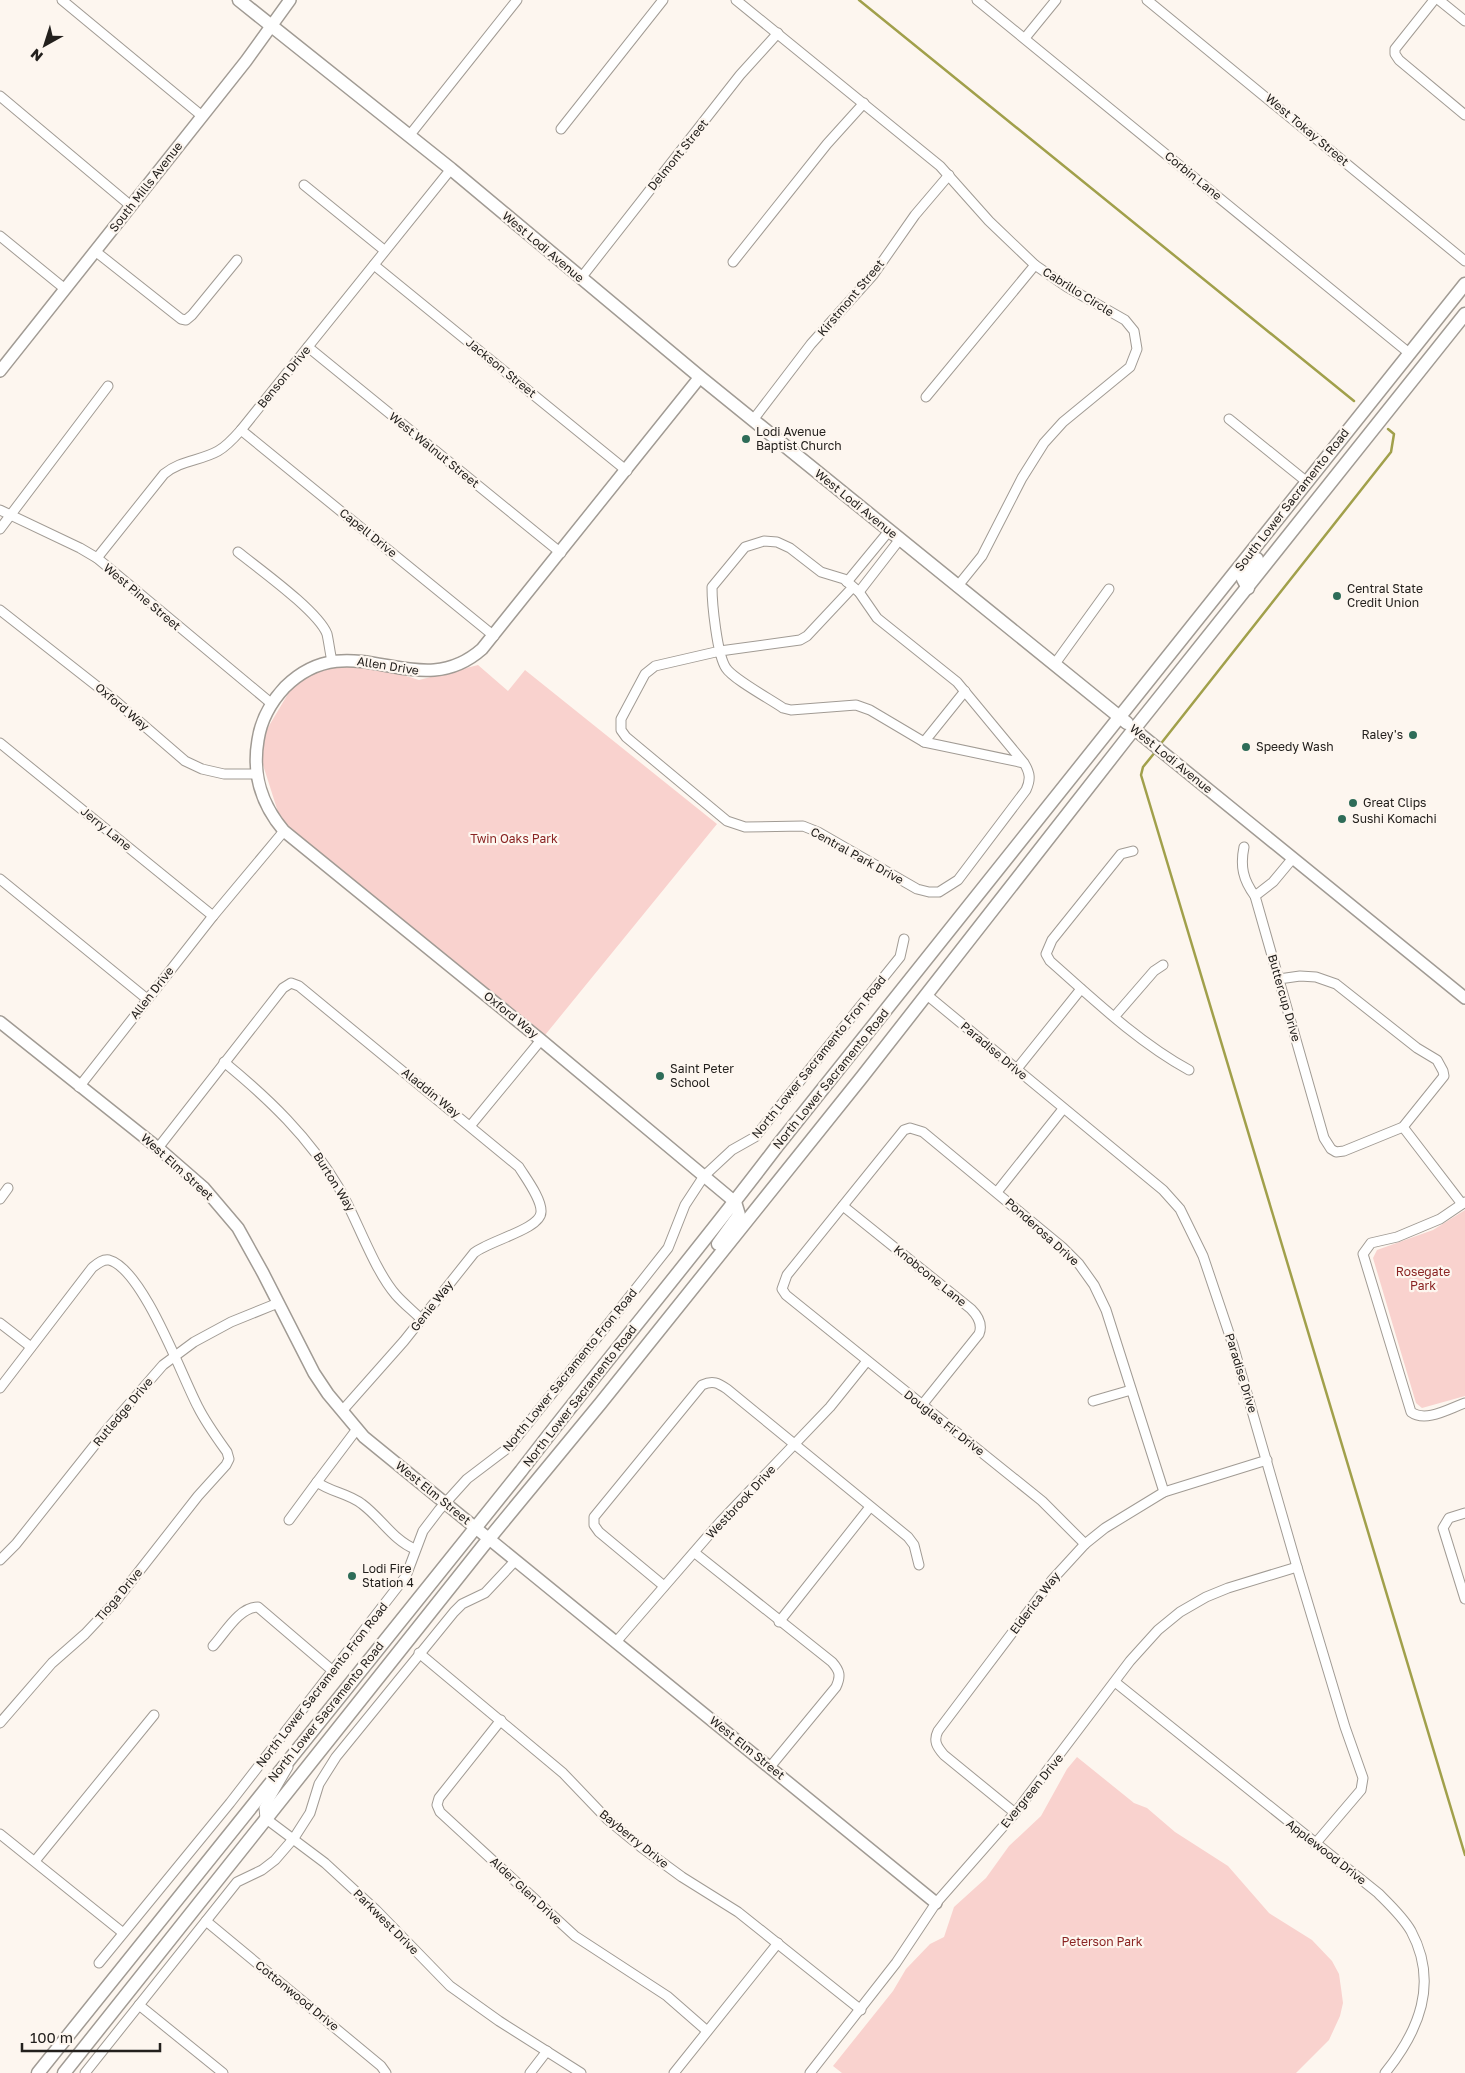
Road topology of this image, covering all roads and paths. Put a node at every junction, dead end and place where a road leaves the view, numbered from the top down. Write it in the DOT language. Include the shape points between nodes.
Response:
graph roads {
  1 [pos="62,0"];
  2 [pos="239,0"];
  3 [pos="290,0"];
  4 [pos="517,0"];
  5 [pos="663,0"];
  6 [pos="736,0"];
  7 [pos="977,0"];
  8 [pos="1056,0"];
  9 [pos="1148,0"];
  10 [pos="1434,0"];
  11 [pos="1439,0"];
  12 [pos="1465,21"];
  13 [pos="270,26"];
  14 [pos="778,33"];
  15 [pos="1025,38"];
  16 [pos="0,96"];
  17 [pos="864,104"];
  18 [pos="1465,115"];
  19 [pos="202,116"];
  20 [pos="560,129"];
  21 [pos="409,136"];
  22 [pos="451,169"];
  23 [pos="949,175"];
  24 [pos="304,185"];
  25 [pos="131,206"];
  26 [pos="0,236"];
  27 [pos="384,250"];
  28 [pos="95,251"];
  29 [pos="237,260"];
  30 [pos="1465,261"];
  31 [pos="733,262"];
  32 [pos="1035,264"];
  33 [pos="374,265"];
  34 [pos="581,278"];
  35 [pos="1465,284"];
  36 [pos="65,289"];
  37 [pos="1465,314"];
  38 [pos="308,347"];
  39 [pos="1409,353"];
  40 [pos="0,371"];
  41 [pos="700,377"];
  42 [pos="108,386"];
  43 [pos="926,397"];
  44 [pos="1229,419"];
  45 [pos="753,420"];
  46 [pos="242,430"];
  47 [pos="627,471"];
  48 [pos="1307,482"];
  49 [pos="1291,502"];
  50 [pos="0,510"];
  51 [pos="12,515"];
  52 [pos="0,529"];
  53 [pos="889,530"];
  54 [pos="900,539"];
  55 [pos="238,552"];
  56 [pos="561,553"];
  57 [pos="97,558"];
  58 [pos="853,587"];
  59 [pos="957,587"];
  60 [pos="1248,588"];
  61 [pos="1109,589"];
  62 [pos="0,610"];
  63 [pos="494,636"];
  64 [pos="720,651"];
  65 [pos="332,661"];
  66 [pos="1054,665"];
  67 [pos="965,691"];
  68 [pos="272,704"];
  69 [pos="1120,718"];
  70 [pos="1134,729"];
  71 [pos="924,742"];
  72 [pos="0,743"];
  73 [pos="1024,763"];
  74 [pos="255,774"];
  75 [pos="284,831"];
  76 [pos="1244,847"];
  77 [pos="1133,851"];
  78 [pos="1293,858"];
  79 [pos="0,879"];
  80 [pos="1254,896"];
  81 [pos="213,916"];
  82 [pos="904,940"];
  83 [pos="933,953"];
  84 [pos="1163,965"];
  85 [pos="1279,979"];
  86 [pos="1081,988"];
  87 [pos="927,994"];
  88 [pos="1465,998"];
  89 [pos="147,999"];
  90 [pos="1115,1016"];
  91 [pos="0,1022"];
  92 [pos="541,1040"];
  93 [pos="224,1062"];
  94 [pos="1016,1070"];
  95 [pos="1189,1070"];
  96 [pos="79,1087"];
  97 [pos="1063,1109"];
  98 [pos="471,1126"];
  99 [pos="1403,1127"];
  100 [pos="158,1148"];
  101 [pos="704,1176"];
  102 [pos="8,1188"];
  103 [pos="997,1192"];
  104 [pos="0,1199"];
  105 [pos="735,1202"];
  106 [pos="1464,1203"];
  107 [pos="844,1206"];
  108 [pos="538,1221"];
  109 [pos="694,1287"];
  110 [pos="278,1303"];
  111 [pos="421,1319"];
  112 [pos="0,1323"];
  113 [pos="31,1348"];
  114 [pos="174,1355"];
  115 [pos="867,1361"];
  116 [pos="0,1388"];
  117 [pos="1131,1390"];
  118 [pos="1093,1401"];
  119 [pos="1465,1403"];
  120 [pos="922,1405"];
  121 [pos="342,1411"];
  122 [pos="357,1429"];
  123 [pos="794,1445"];
  124 [pos="1267,1460"];
  125 [pos="318,1482"];
  126 [pos="1164,1492"];
  127 [pos="445,1502"];
  128 [pos="870,1506"];
  129 [pos="1465,1513"];
  130 [pos="289,1520"];
  131 [pos="475,1528"];
  132 [pos="488,1540"];
  133 [pos="1086,1544"];
  134 [pos="416,1549"];
  135 [pos="695,1553"];
  136 [pos="0,1560"];
  137 [pos="515,1560"];
  138 [pos="919,1565"];
  139 [pos="1297,1567"];
  140 [pos="664,1586"];
  141 [pos="1465,1599"];
  142 [pos="779,1622"];
  143 [pos="616,1642"];
  144 [pos="213,1646"];
  145 [pos="419,1653"];
  146 [pos="333,1671"];
  147 [pos="1115,1682"];
  148 [pos="154,1715"];
  149 [pos="501,1720"];
  150 [pos="0,1723"];
  151 [pos="303,1740"];
  152 [pos="770,1767"];
  153 [pos="1015,1813"];
  154 [pos="265,1818"];
  155 [pos="0,1834"];
  156 [pos="294,1838"];
  157 [pos="1315,1844"];
  158 [pos="35,1861"];
  159 [pos="936,1903"];
  160 [pos="206,1921"];
  161 [pos="122,1932"];
  162 [pos="778,1944"];
  163 [pos="99,1963"];
  164 [pos="139,2005"];
  165 [pos="861,2010"];
  166 [pos="708,2031"];
  167 [pos="547,2051"];
  168 [pos="221,2072"];
  169 [pos="38,2073"];
  170 [pos="64,2073"];
  171 [pos="85,2073"];
  172 [pos="386,2073"];
  173 [pos="530,2073"];
  174 [pos="581,2073"];
  175 [pos="674,2073"];
  176 [pos="810,2073"];
  177 [pos="1385,2073"];
  1 -- 19 [label="street"];
  2 -- 13 [label="main road, West Lodi Avenue"];
  3 -- 13 [label="street, South Mills Avenue"];
  4 -- 21 [label="street"];
  5 -- 20 [label="street"];
  6 -- 14 [label="street, Cabrillo Circle"];
  7 -- 15 [label="street, Corbin Lane"];
  8 -- 15 [label="street"];
  9 -- 30 [label="street, West Tokay Street"];
  10 -- 18 [label="street" via="1395,49 1395,54"];
  11 -- 12 [label="street"];
  13 -- 19 [label="street, South Mills Avenue"];
  13 -- 21 [label="main road, West Lodi Avenue"];
  14 -- 17 [label="street, Cabrillo Circle"];
  14 -- 34 [label="street, Delmont Street" via="740,75"];
  15 -- 39 [label="street, Corbin Lane"];
  16 -- 25 [label="street"];
  17 -- 23 [label="street, Cabrillo Circle"];
  17 -- 31 [label="street" via="827,144"];
  19 -- 25 [label="street, South Mills Avenue"];
  21 -- 22 [label="main road, West Lodi Avenue"];
  22 -- 27 [label="street, Benson Drive"];
  22 -- 34 [label="main road, West Lodi Avenue"];
  23 -- 32 [label="street, Cabrillo Circle" via="989,221"];
  23 -- 45 [label="street, Kirstmont Street" via="915,215 873,275 812,344"];
  24 -- 27 [label="street"];
  25 -- 28 [label="street, South Mills Avenue"];
  26 -- 36 [label="street"];
  27 -- 33 [label="street, Benson Drive"];
  28 -- 29 [label="street" via="186,320"];
  28 -- 36 [label="street, South Mills Avenue"];
  32 -- 43 [label="street"];
  32 -- 59 [label="street, Cabrillo Circle" via="1131,326 1136,336 1135,355 1125,371 1063,422 1044,443 982,556"];
  33 -- 38 [label="street, Benson Drive"];
  33 -- 47 [label="street, Jackson Street"];
  34 -- 41 [label="main road, West Lodi Avenue"];
  35 -- 39 [label="main road, South Lower Sacramento Road"];
  36 -- 40 [label="street, South Mills Avenue"];
  37 -- 60 [label="main road, South Lower Sacramento Road"];
  38 -- 46 [label="street, Benson Drive"];
  38 -- 56 [label="street, West Walnut Street"];
  39 -- 48 [label="main road, South Lower Sacramento Road"];
  41 -- 45 [label="main road, West Lodi Avenue"];
  41 -- 47 [label="street, Allen Drive"];
  42 -- 51 [label="street"];
  44 -- 48 [label="street"];
  45 -- 53 [label="main road, West Lodi Avenue"];
  46 -- 57 [label="street, Benson Drive" via="216,452 174,466 164,474"];
  46 -- 63 [label="street, Capell Drive"];
  47 -- 56 [label="street, Allen Drive"];
  48 -- 49 [label="main road, South Lower Sacramento Road"];
  49 -- 60 [label="main road" via="1289,517 1245,575 1244,584"];
  49 -- 69 [label="main road, South Lower Sacramento Road"];
  50 -- 51 [label="street, West Pine Street"];
  51 -- 52 [label="street"];
  51 -- 57 [label="street, West Pine Street"];
  53 -- 54 [label="main road, West Lodi Avenue"];
  53 -- 58 [label="street, Central Park Drive"];
  54 -- 58 [label="street, Central Park Drive"];
  54 -- 59 [label="main road, West Lodi Avenue"];
  55 -- 65 [label="street" via="321,625"];
  56 -- 63 [label="street, Allen Drive"];
  57 -- 68 [label="street, West Pine Street"];
  58 -- 64 [label="street, Central Park Drive" via="800,640"];
  58 -- 64 [label="street" via="844,579 820,572 790,548 777,542 764,541 744,548 712,587"];
  58 -- 67 [label="street, Central Park Drive" via="877,618"];
  59 -- 66 [label="main road, West Lodi Avenue"];
  60 -- 70 [label="main road, South Lower Sacramento Road"];
  61 -- 66 [label="street"];
  62 -- 74 [label="street, Oxford Way" via="112,698 185,761 224,774"];
  63 -- 65 [label="street, Allen Drive" via="474,656 456,666 433,672 409,671 375,662"];
  64 -- 71 [label="street" via="726,668 783,708 856,705"];
  64 -- 73 [label="street, Central Park Drive" via="655,666 645,674 634,691 621,724 626,738 728,821 745,827 803,826 917,889 939,892 958,880 1026,790 1030,782"];
  65 -- 68 [label="street, Allen Drive" via="292,681"];
  66 -- 69 [label="main road, West Lodi Avenue"];
  67 -- 71 [label="street"];
  67 -- 73 [label="street, Central Park Drive"];
  68 -- 74 [label="street, Allen Drive" via="260,729"];
  69 -- 70 [label="main road, West Lodi Avenue"];
  69 -- 83 [label="main road, North Lower Sacramento Road"];
  70 -- 78 [label="street, West Lodi Avenue"];
  70 -- 87 [label="main road, North Lower Sacramento Road"];
  71 -- 73 [label="street"];
  72 -- 81 [label="street, Jerry Lane"];
  74 -- 75 [label="street, Allen Drive" via="269,810"];
  75 -- 81 [label="street, Allen Drive"];
  75 -- 92 [label="street, Oxford Way"];
  76 -- 80 [label="street, Buttercup Drive" via="1242,869"];
  77 -- 86 [label="street" via="1121,854 1046,950 1050,961"];
  78 -- 80 [label="street" via="1272,882"];
  78 -- 88 [label="street, West Lodi Avenue"];
  79 -- 89 [label="street"];
  80 -- 85 [label="street, Buttercup Drive"];
  81 -- 89 [label="street, Allen Drive"];
  82 -- 101 [label="street, North Lower Sacramento Fron Road" via="900,957 755,1137 732,1150"];
  83 -- 87 [label="main road" via="921,980"];
  83 -- 105 [label="main road, North Lower Sacramento Road"];
  84 -- 90 [label="street"];
  85 -- 99 [label="street, Buttercup Drive" via="1324,1138 1331,1149 1344,1151"];
  85 -- 99 [label="street" via="1316,977 1336,984 1437,1060 1444,1071 1440,1082"];
  86 -- 90 [label="street"];
  86 -- 94 [label="street"];
  87 -- 94 [label="street, Paradise Drive"];
  87 -- 109 [label="main road, North Lower Sacramento Road"];
  89 -- 96 [label="street, Allen Drive"];
  90 -- 95 [label="street" via="1171,1060"];
  91 -- 96 [label="street, West Elm Street"];
  92 -- 98 [label="street"];
  92 -- 101 [label="street, Oxford Way"];
  93 -- 98 [label="street, Aladdin Way" via="283,988 294,984"];
  93 -- 100 [label="street"];
  93 -- 111 [label="street, Burton Way" via="276,1107 312,1147 351,1209 384,1278"];
  94 -- 97 [label="street, Paradise Drive"];
  96 -- 100 [label="street, West Elm Street"];
  97 -- 103 [label="street"];
  97 -- 124 [label="street, Paradise Drive" via="1162,1190 1185,1217 1209,1274"];
  98 -- 108 [label="street, Aladdin Way" via="519,1167 541,1210"];
  99 -- 106 [label="street"];
  100 -- 110 [label="street, West Elm Street" via="204,1188 238,1228"];
  101 -- 105 [label="street, Oxford Way"];
  101 -- 127 [label="street, North Lower Sacramento Fron Road" via="685,1205 668,1248 616,1314 509,1447 467,1479"];
  102 -- 104 [label="street"];
  103 -- 107 [label="street, Ponderosa Drive" via="916,1128 907,1129"];
  103 -- 117 [label="street, Ponderosa Drive" via="1062,1247 1094,1285 1106,1310"];
  105 -- 109 [label="main road" via="739,1215 701,1267"];
  105 -- 131 [label="main road, North Lower Sacramento Road"];
  106 -- 119 [label="street" via="1440,1219 1397,1238 1371,1243 1363,1260 1371,1276 1409,1407 1416,1416 1428,1417"];
  107 -- 115 [label="street, Douglas Fir Drive" via="782,1283 782,1289"];
  107 -- 120 [label="street, Knobcone Lane" via="979,1318 979,1334"];
  108 -- 111 [label="street, Genie Way" via="479,1249"];
  109 -- 132 [label="main road, North Lower Sacramento Road"];
  110 -- 114 [label="street, Rutledge Drive" via="231,1322"];
  110 -- 121 [label="street, West Elm Street" via="314,1374"];
  111 -- 121 [label="street, Genie Way" via="373,1379"];
  112 -- 113 [label="street"];
  113 -- 114 [label="street" via="92,1268 106,1260 115,1264 142,1294"];
  113 -- 116 [label="street"];
  114 -- 136 [label="street, Rutledge Drive" via="148,1381"];
  114 -- 150 [label="street, Tioga Drive" via="198,1407 229,1459 115,1602 52,1662"];
  115 -- 120 [label="street, Douglas Fir Drive"];
  115 -- 123 [label="street, Westbrook Drive"];
  117 -- 118 [label="street"];
  117 -- 126 [label="street, Ponderosa Drive"];
  120 -- 133 [label="street, Douglas Fir Drive" via="1042,1501"];
  121 -- 122 [label="street, West Elm Street"];
  122 -- 125 [label="street"];
  122 -- 127 [label="street, West Elm Street"];
  123 -- 128 [label="street"];
  123 -- 135 [label="street, Westbrook Drive"];
  123 -- 140 [label="street" via="727,1389 716,1382 702,1385 594,1518 594,1525 606,1537"];
  124 -- 126 [label="street, Elderica Way"];
  124 -- 139 [label="street, Paradise Drive"];
  125 -- 130 [label="street"];
  125 -- 134 [label="street" via="362,1504 400,1541"];
  126 -- 133 [label="street, Elderica Way" via="1105,1528"];
  127 -- 131 [label="street, West Elm Street"];
  127 -- 134 [label="street, North Lower Sacramento Fron Road" via="423,1531"];
  128 -- 138 [label="street" via="914,1545"];
  128 -- 142 [label="street"];
  129 -- 141 [label="street" via="1445,1522 1443,1528"];
  131 -- 132 [label="street, West Elm Street"];
  131 -- 151 [label="main road, North Lower Sacramento Road"];
  132 -- 137 [label="street, West Elm Street"];
  132 -- 154 [label="main road, North Lower Sacramento Road"];
  133 -- 153 [label="street, Elderica Way" via="1052,1580 936,1735 937,1747 944,1755"];
  134 -- 146 [label="street, North Lower Sacramento Fron Road" via="406,1576"];
  135 -- 140 [label="street, Westbrook Drive"];
  135 -- 142 [label="street"];
  137 -- 143 [label="street, West Elm Street"];
  137 -- 145 [label="street" via="485,1593 462,1604"];
  139 -- 147 [label="street, Evergreen Drive" via="1228,1588 1192,1604 1158,1630"];
  139 -- 157 [label="street, Paradise Drive" via="1363,1778 1361,1790"];
  140 -- 143 [label="street, Westbrook Drive"];
  142 -- 152 [label="street" via="832,1662 839,1670 840,1678"];
  143 -- 152 [label="street, West Elm Street"];
  144 -- 146 [label="street" via="242,1612 258,1607"];
  145 -- 149 [label="street, Bayberry Drive"];
  145 -- 156 [label="street" via="326,1771 310,1813"];
  146 -- 161 [label="street, North Lower Sacramento Fron Road" via="230,1803"];
  147 -- 153 [label="street, Evergreen Drive"];
  147 -- 157 [label="street, Applewood Drive"];
  148 -- 158 [label="street"];
  149 -- 162 [label="street, Bayberry Drive" via="641,1847 682,1878 738,1912"];
  149 -- 166 [label="street, Alder Glen Drive" via="439,1798 440,1812 574,1936 668,1996"];
  151 -- 154 [label="street" via="264,1808"];
  151 -- 169 [label="main road, North Lower Sacramento Road"];
  152 -- 159 [label="street, West Elm Street"];
  153 -- 159 [label="street, Evergreen Drive"];
  154 -- 156 [label="street, Parkwest Drive"];
  154 -- 170 [label="main road, North Lower Sacramento Road"];
  155 -- 158 [label="street"];
  156 -- 160 [label="street" via="275,1860 237,1882"];
  156 -- 167 [label="street, Parkwest Drive" via="376,1910 450,1986"];
  157 -- 177 [label="street, Applewood Drive" via="1378,1893 1410,1931 1422,1957 1424,1995 1419,2020 1408,2042"];
  158 -- 161 [label="street"];
  159 -- 165 [label="street, Evergreen Drive"];
  160 -- 164 [label="street"];
  160 -- 172 [label="street, Cottonwood Drive"];
  161 -- 163 [label="street, North Lower Sacramento Fron Road"];
  162 -- 165 [label="street, Bayberry Drive"];
  162 -- 166 [label="street"];
  164 -- 168 [label="street"];
  164 -- 171 [label="street"];
  165 -- 176 [label="street, Evergreen Drive"];
  166 -- 175 [label="street"];
  167 -- 173 [label="street"];
  167 -- 174 [label="street, Parkwest Drive"];
}
